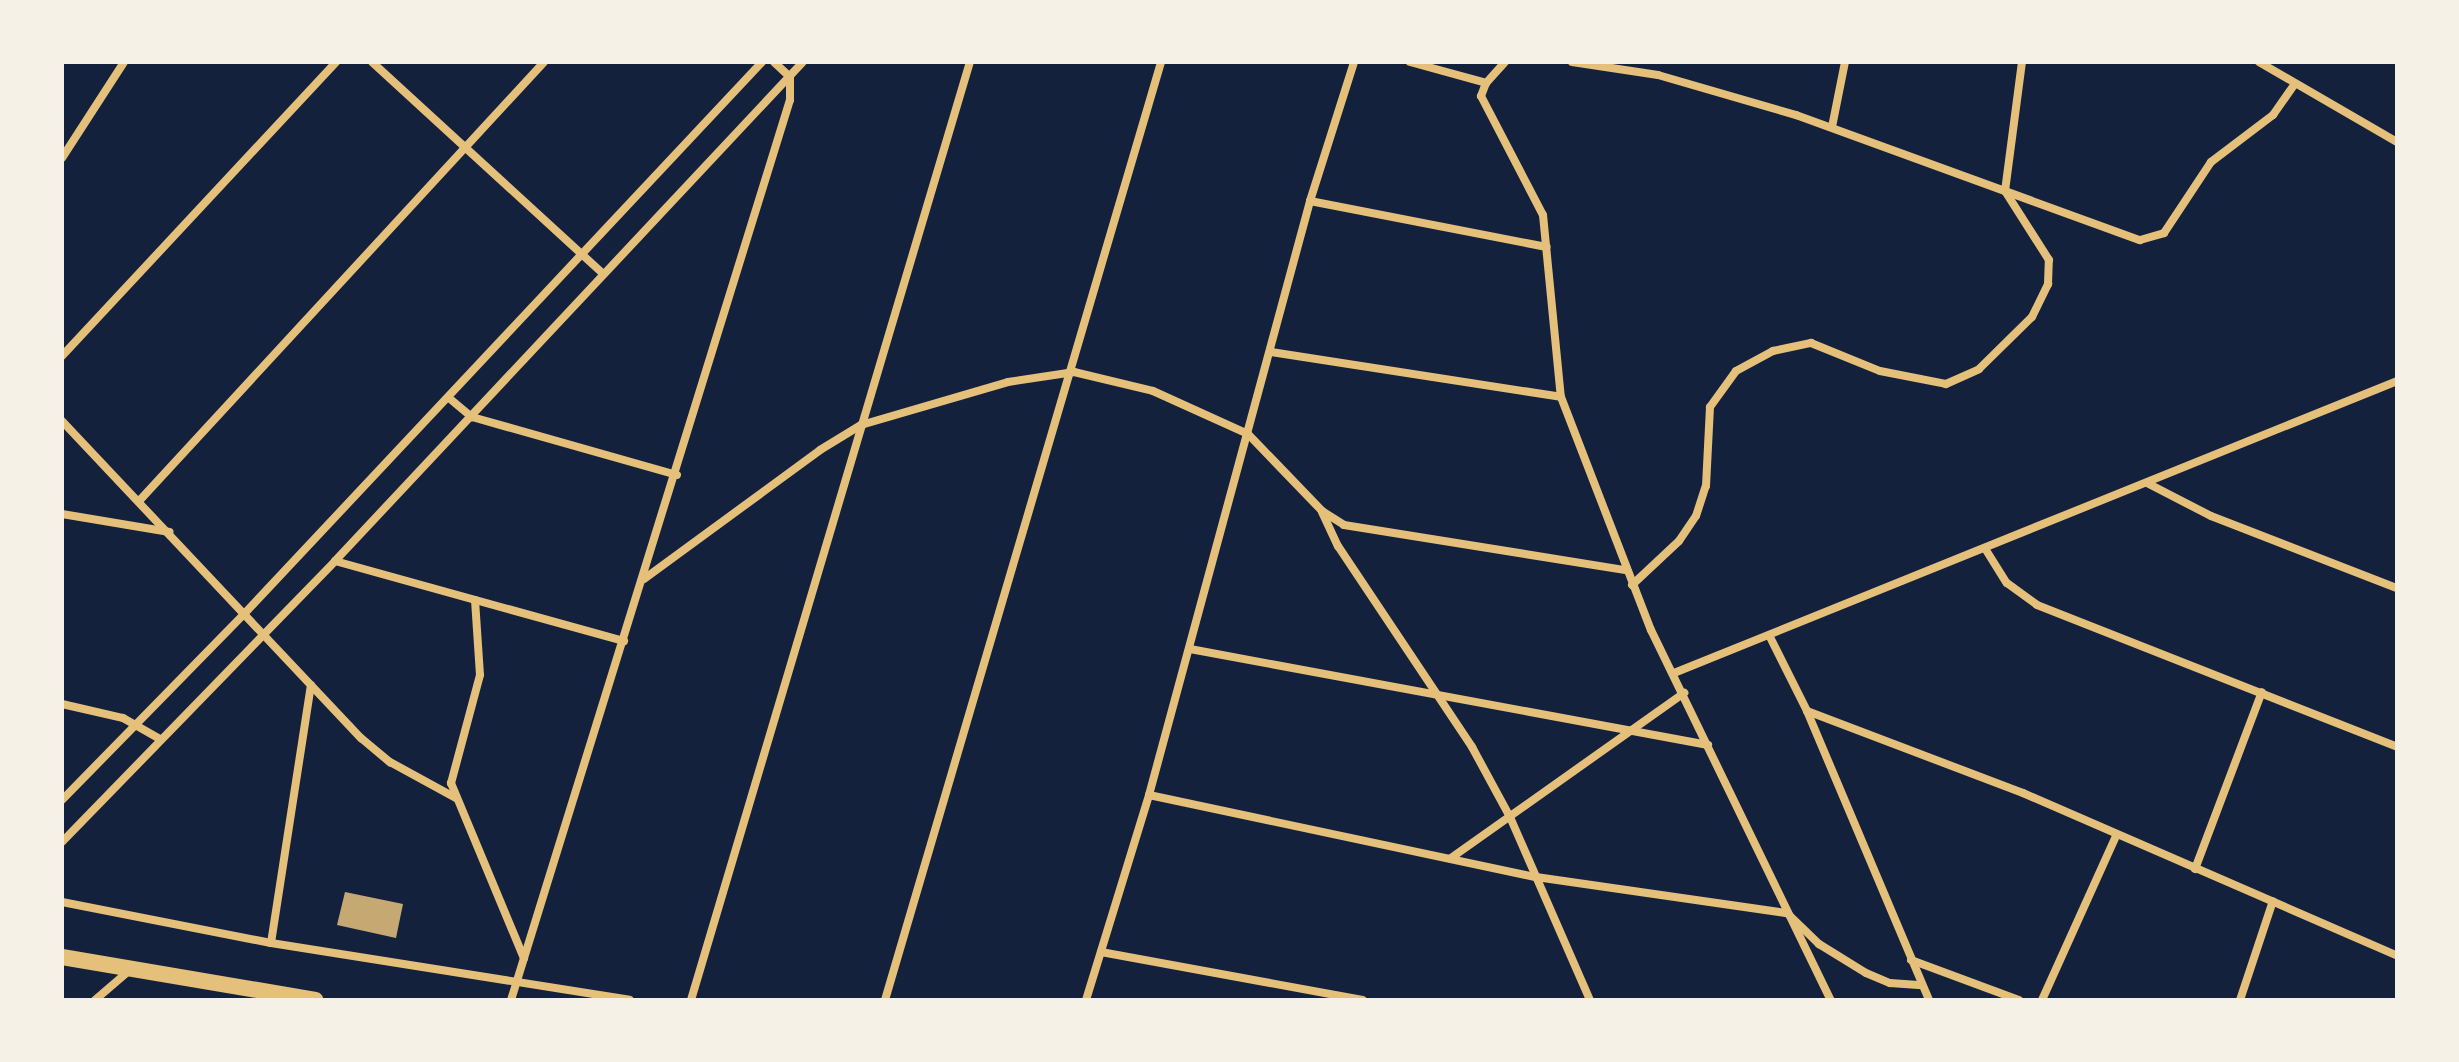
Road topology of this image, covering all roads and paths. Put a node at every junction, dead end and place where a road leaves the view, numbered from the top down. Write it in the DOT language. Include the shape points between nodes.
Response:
graph roads {
  1 [pos="124,62"];
  2 [pos="336,62"];
  3 [pos="372,62"];
  4 [pos="544,62"];
  5 [pos="762,62"];
  6 [pos="774,62"];
  7 [pos="803,62"];
  8 [pos="970,62"];
  9 [pos="1161,62"];
  10 [pos="1354,62"];
  11 [pos="1410,62"];
  12 [pos="1505,62"];
  13 [pos="1572,62"];
  14 [pos="1661,62"];
  15 [pos="1845,62"];
  16 [pos="2022,62"];
  17 [pos="2259,62"];
  18 [pos="1658,75"];
  19 [pos="790,77"];
  20 [pos="1486,83"];
  21 [pos="2294,85"];
  22 [pos="1832,127"];
  23 [pos="2397,142"];
  24 [pos="465,149"];
  25 [pos="62,158"];
  26 [pos="2005,191"];
  27 [pos="1310,201"];
  28 [pos="1547,247"];
  29 [pos="583,256"];
  30 [pos="603,274"];
  31 [pos="1271,352"];
  32 [pos="62,356"];
  33 [pos="1074,372"];
  34 [pos="2397,381"];
  35 [pos="2385,386"];
  36 [pos="2397,391"];
  37 [pos="1561,397"];
  38 [pos="449,398"];
  39 [pos="472,417"];
  40 [pos="62,421"];
  41 [pos="861,425"];
  42 [pos="1248,434"];
  43 [pos="677,475"];
  44 [pos="2147,483"];
  45 [pos="140,500"];
  46 [pos="1322,511"];
  47 [pos="62,514"];
  48 [pos="170,532"];
  49 [pos="1986,550"];
  50 [pos="335,561"];
  51 [pos="1625,570"];
  52 [pos="644,579"];
  53 [pos="1632,585"];
  54 [pos="2397,588"];
  55 [pos="475,600"];
  56 [pos="245,613"];
  57 [pos="264,633"];
  58 [pos="1769,635"];
  59 [pos="624,641"];
  60 [pos="1190,649"];
  61 [pos="1674,673"];
  62 [pos="311,685"];
  63 [pos="2262,692"];
  64 [pos="1684,693"];
  65 [pos="1442,697"];
  66 [pos="62,704"];
  67 [pos="1807,711"];
  68 [pos="137,724"];
  69 [pos="1629,730"];
  70 [pos="160,739"];
  71 [pos="1708,745"];
  72 [pos="2397,747"];
  73 [pos="1149,795"];
  74 [pos="456,798"];
  75 [pos="62,800"];
  76 [pos="1510,817"];
  77 [pos="2116,836"];
  78 [pos="62,842"];
  79 [pos="1451,858"];
  80 [pos="2195,869"];
  81 [pos="1536,877"];
  82 [pos="2273,901"];
  83 [pos="62,902"];
  84 [pos="1787,913"];
  85 [pos="271,943"];
  86 [pos="1101,952"];
  87 [pos="2397,956"];
  88 [pos="62,957"];
  89 [pos="524,958"];
  90 [pos="1911,960"];
  91 [pos="131,968"];
  92 [pos="517,979"];
  93 [pos="1922,985"];
  94 [pos="95,1000"];
  95 [pos="315,1000"];
  96 [pos="511,1000"];
  97 [pos="629,1000"];
  98 [pos="691,1000"];
  99 [pos="885,1000"];
  100 [pos="1086,1000"];
  101 [pos="1363,1000"];
  102 [pos="1590,1000"];
  103 [pos="1831,1000"];
  104 [pos="1929,1000"];
  105 [pos="2019,1000"];
  106 [pos="2042,1000"];
  107 [pos="2240,1000"];
  1 -- 25 [label="street"];
  2 -- 32 [label="street"];
  3 -- 24 [label="street"];
  4 -- 24 [label="street"];
  5 -- 29 [label="street"];
  6 -- 19 [label="street"];
  7 -- 19 [label="street"];
  8 -- 41 [label="street"];
  9 -- 33 [label="street"];
  10 -- 27 [label="street"];
  11 -- 20 [label="street"];
  12 -- 20 [label="street"];
  13 -- 18 [label="street"];
  14 -- 18 [label="street"];
  15 -- 22 [label="street"];
  16 -- 26 [label="street"];
  17 -- 21 [label="street"];
  18 -- 22 [label="street"];
  19 -- 30 [label="street"];
  19 -- 43 [label="street" via="790,100"];
  20 -- 28 [label="street" via="1483,103 1538,201"];
  21 -- 23 [label="street"];
  21 -- 26 [label="street" via="2273,115 2211,162 2174,222 2153,239 2124,237"];
  22 -- 26 [label="street"];
  24 -- 29 [label="street"];
  24 -- 45 [label="street"];
  26 -- 53 [label="street" via="2050,266 2046,292 2016,335 1979,369 1946,384 1880,371 1811,343 1773,351 1736,371 1710,407 1706,486 1696,516 1679,541"];
  27 -- 28 [label="street"];
  27 -- 31 [label="street"];
  28 -- 37 [label="street"];
  29 -- 30 [label="street"];
  29 -- 38 [label="street"];
  30 -- 39 [label="street"];
  31 -- 37 [label="street"];
  31 -- 42 [label="street"];
  33 -- 41 [label="street" via="1008,382"];
  33 -- 42 [label="street" via="1153,391"];
  33 -- 99 [label="street"];
  34 -- 35 [label="street"];
  35 -- 36 [label="street"];
  35 -- 44 [label="street"];
  37 -- 51 [label="street"];
  38 -- 39 [label="street"];
  38 -- 56 [label="street"];
  39 -- 43 [label="street"];
  39 -- 50 [label="street"];
  40 -- 45 [label="street"];
  41 -- 52 [label="street"];
  41 -- 98 [label="street"];
  42 -- 46 [label="street"];
  42 -- 60 [label="street"];
  43 -- 52 [label="street"];
  44 -- 49 [label="street"];
  44 -- 54 [label="street" via="2211,516"];
  45 -- 48 [label="street"];
  46 -- 51 [label="street" via="1374,534"];
  46 -- 65 [label="street" via="1344,555"];
  47 -- 48 [label="street"];
  48 -- 56 [label="street"];
  49 -- 58 [label="street"];
  49 -- 63 [label="street" via="2007,583 2037,605"];
  50 -- 55 [label="street"];
  50 -- 57 [label="street"];
  51 -- 53 [label="street"];
  52 -- 59 [label="street"];
  53 -- 61 [label="street"];
  55 -- 59 [label="street"];
  55 -- 74 [label="street" via="480,675 473,717 451,776"];
  56 -- 57 [label="street"];
  56 -- 68 [label="street"];
  57 -- 62 [label="street"];
  57 -- 70 [label="street"];
  58 -- 61 [label="street"];
  58 -- 67 [label="street"];
  59 -- 89 [label="street"];
  60 -- 65 [label="street"];
  60 -- 73 [label="street"];
  61 -- 64 [label="street"];
  62 -- 74 [label="street" via="375,751"];
  62 -- 85 [label="street"];
  63 -- 72 [label="street"];
  63 -- 80 [label="street"];
  64 -- 69 [label="street"];
  64 -- 71 [label="street"];
  65 -- 69 [label="street"];
  65 -- 76 [label="street"];
  66 -- 68 [label="street"];
  67 -- 77 [label="street" via="1978,774"];
  67 -- 90 [label="street"];
  68 -- 70 [label="street"];
  68 -- 75 [label="street"];
  69 -- 71 [label="street"];
  69 -- 76 [label="street"];
  70 -- 78 [label="street"];
  71 -- 84 [label="street"];
  73 -- 79 [label="street"];
  73 -- 86 [label="street"];
  74 -- 89 [label="street"];
  76 -- 79 [label="street"];
  76 -- 81 [label="street"];
  77 -- 80 [label="street"];
  77 -- 106 [label="street"];
  79 -- 81 [label="street"];
  80 -- 82 [label="street"];
  81 -- 84 [label="street"];
  81 -- 102 [label="street"];
  82 -- 87 [label="street"];
  82 -- 107 [label="street"];
  83 -- 85 [label="street"];
  84 -- 93 [label="street" via="1819,944 1866,973 1890,983"];
  84 -- 103 [label="street"];
  85 -- 92 [label="street"];
  86 -- 100 [label="street"];
  86 -- 101 [label="street"];
  88 -- 91 [label="highway"];
  89 -- 92 [label="street"];
  90 -- 93 [label="street"];
  90 -- 105 [label="street"];
  91 -- 94 [label="street"];
  91 -- 95 [label="highway"];
  92 -- 96 [label="street"];
  92 -- 97 [label="street"];
  93 -- 104 [label="street"];
}
